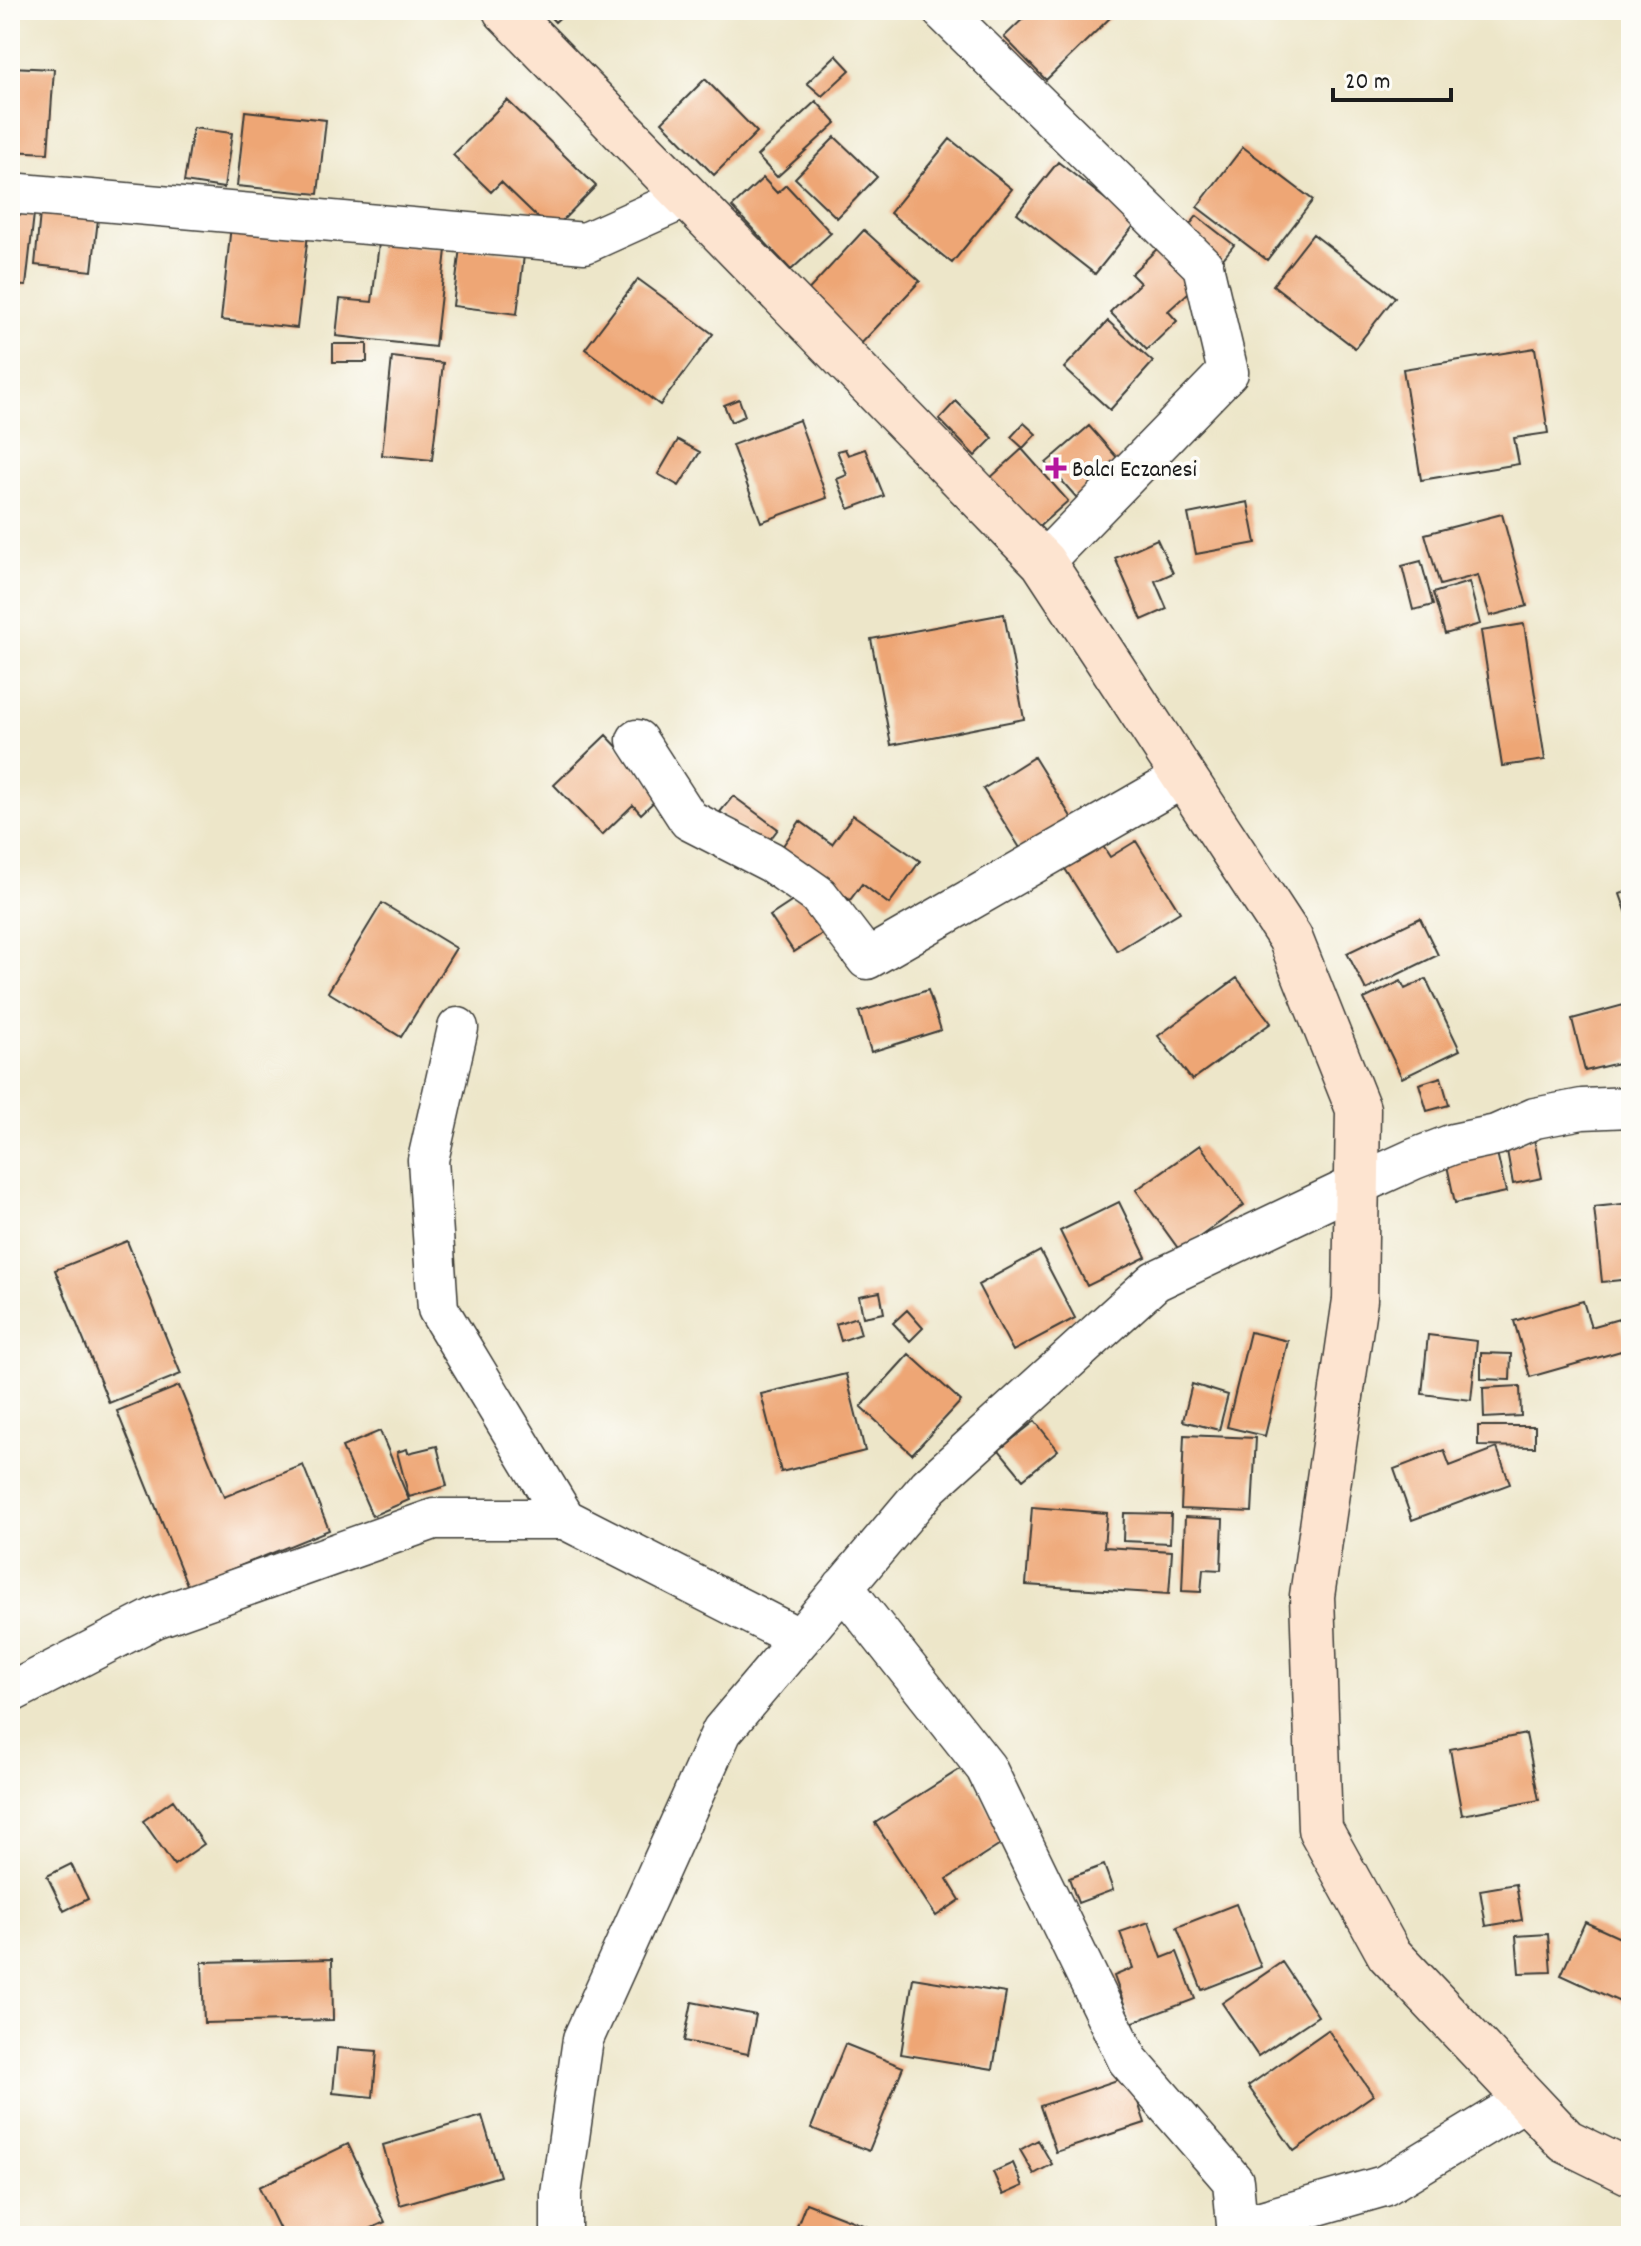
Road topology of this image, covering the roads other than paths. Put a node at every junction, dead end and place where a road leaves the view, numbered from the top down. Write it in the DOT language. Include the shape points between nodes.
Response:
graph roads {
  1 [pos="505,10"];
  2 [pos="942,10"];
  3 [pos="10,193"];
  4 [pos="687,197"];
  5 [pos="1043,562"];
  6 [pos="637,740"];
  7 [pos="1184,777"];
  8 [pos="458,1028"];
  9 [pos="1631,1107"];
  10 [pos="1357,1185"];
  11 [pos="565,1519"];
  12 [pos="843,1587"];
  13 [pos="800,1639"];
  14 [pos="10,1693"];
  15 [pos="1527,2099"];
  16 [pos="1631,2173"];
  17 [pos="1237,2232"];
  18 [pos="561,2236"];
  1 -- 4 [label="main road"];
  2 -- 5 [label="street" via="1203,266 1228,372"];
  3 -- 4 [label="street" via="585,243"];
  4 -- 5 [label="main road"];
  5 -- 7 [label="main road"];
  6 -- 7 [label="street" via="689,820 771,862 818,895 867,959"];
  7 -- 10 [label="main road" via="1290,938 1358,1109"];
  8 -- 11 [label="street" via="428,1160 438,1309"];
  9 -- 10 [label="street" via="1535,1118 1496,1135 1453,1144"];
  10 -- 12 [label="street" via="1155,1281 929,1486"];
  10 -- 15 [label="main road" via="1355,1300 1312,1596 1320,1829 1389,1954"];
  11 -- 13 [label="street"];
  11 -- 14 [label="street" via="434,1519 155,1618"];
  12 -- 13 [label="street"];
  12 -- 17 [label="street" via="986,1768 1128,2060 1233,2181"];
  13 -- 18 [label="street" via="722,1731 583,2039 561,2194"];
  15 -- 16 [label="main road" via="1566,2141"];
  15 -- 17 [label="street" via="1384,2186"];
}
